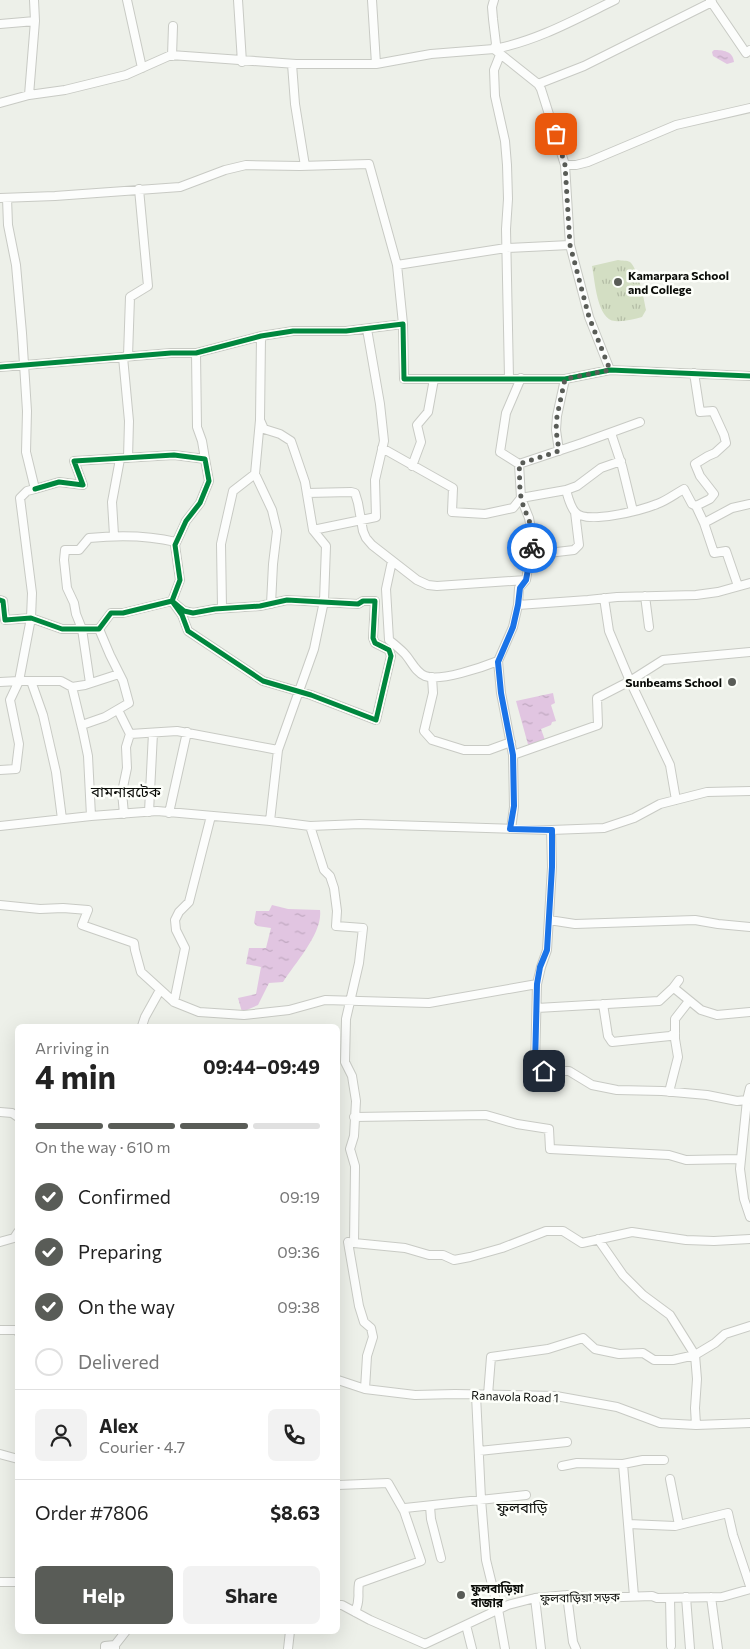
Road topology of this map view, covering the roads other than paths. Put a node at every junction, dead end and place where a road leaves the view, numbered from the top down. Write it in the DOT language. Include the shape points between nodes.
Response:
graph roads {
  1 [pos="34,0"];
  2 [pos="127,0"];
  3 [pos="238,0"];
  4 [pos="372,0"];
  5 [pos="615,0"];
  6 [pos="497,1"];
  7 [pos="711,1"];
  8 [pos="35,21"];
  9 [pos="0,24"];
  10 [pos="173,26"];
  11 [pos="750,50"];
  12 [pos="497,52"];
  13 [pos="172,56"];
  14 [pos="242,62"];
  15 [pos="292,64"];
  16 [pos="376,64"];
  17 [pos="142,68"];
  18 [pos="538,84"];
  19 [pos="29,95"];
  20 [pos="0,103"];
  21 [pos="750,108"];
  22 [pos="565,165"];
  23 [pos="305,166"];
  24 [pos="139,189"];
  25 [pos="4,198"];
  26 [pos="570,245"];
  27 [pos="506,248"];
  28 [pos="397,265"];
  29 [pos="403,324"];
  30 [pos="367,329"];
  31 [pos="261,336"];
  32 [pos="196,353"];
  33 [pos="125,356"];
  34 [pos="24,365"];
  35 [pos="0,367"];
  36 [pos="610,370"];
  37 [pos="694,373"];
  38 [pos="750,376"];
  39 [pos="509,378"];
  40 [pos="520,378"];
  41 [pos="434,379"];
  42 [pos="565,379"];
  43 [pos="260,420"];
  44 [pos="640,422"];
  45 [pos="611,433"];
  46 [pos="382,448"];
  47 [pos="559,451"];
  48 [pos="124,458"];
  49 [pos="205,459"];
  50 [pos="621,461"];
  51 [pos="519,464"];
  52 [pos="412,466"];
  53 [pos="255,474"];
  54 [pos="35,488"];
  55 [pos="566,490"];
  56 [pos="307,493"];
  57 [pos="521,498"];
  58 [pos="750,504"];
  59 [pos="696,506"];
  60 [pos="633,511"];
  61 [pos="575,512"];
  62 [pos="361,520"];
  63 [pos="704,523"];
  64 [pos="313,530"];
  65 [pos="114,536"];
  66 [pos="176,542"];
  67 [pos="531,555"];
  68 [pos="392,561"];
  69 [pos="526,580"];
  70 [pos="750,583"];
  71 [pos="738,586"];
  72 [pos="645,596"];
  73 [pos="604,598"];
  74 [pos="0,600"];
  75 [pos="172,601"];
  76 [pos="324,601"];
  77 [pos="271,604"];
  78 [pos="518,605"];
  79 [pos="222,608"];
  80 [pos="31,618"];
  81 [pos="649,627"];
  82 [pos="82,629"];
  83 [pos="99,629"];
  84 [pos="750,652"];
  85 [pos="498,662"];
  86 [pos="119,674"];
  87 [pos="432,677"];
  88 [pos="19,681"];
  89 [pos="31,681"];
  90 [pos="630,681"];
  91 [pos="0,682"];
  92 [pos="90,684"];
  93 [pos="72,687"];
  94 [pos="299,691"];
  95 [pos="119,712"];
  96 [pos="82,725"];
  97 [pos="187,732"];
  98 [pos="153,733"];
  99 [pos="130,734"];
  100 [pos="511,742"];
  101 [pos="278,750"];
  102 [pos="513,755"];
  103 [pos="0,770"];
  104 [pos="750,791"];
  105 [pos="676,800"];
  106 [pos="150,812"];
  107 [pos="169,812"];
  108 [pos="124,814"];
  109 [pos="91,816"];
  110 [pos="212,816"];
  111 [pos="62,819"];
  112 [pos="270,821"];
  113 [pos="0,826"];
  114 [pos="310,826"];
  115 [pos="510,829"];
  116 [pos="552,830"];
  117 [pos="0,905"];
  118 [pos="549,920"];
  119 [pos="750,927"];
  120 [pos="679,980"];
  121 [pos="537,984"];
  122 [pos="674,988"];
  123 [pos="160,990"];
  124 [pos="351,1000"];
  125 [pos="689,1001"];
  126 [pos="174,1002"];
  127 [pos="603,1004"];
  128 [pos="537,1008"];
  129 [pos="750,1012"];
  130 [pos="143,1024"];
  131 [pos="675,1033"];
  132 [pos="750,1088"];
  133 [pos="669,1092"];
  134 [pos="747,1100"];
  135 [pos="0,1112"];
  136 [pos="15,1115"];
  137 [pos="354,1117"];
  138 [pos="741,1159"];
  139 [pos="750,1217"];
  140 [pos="15,1236"];
  141 [pos="598,1239"];
  142 [pos="750,1239"];
  143 [pos="0,1242"];
  144 [pos="354,1242"];
  145 [pos="750,1326"];
  146 [pos="0,1330"];
  147 [pos="15,1330"];
  148 [pos="695,1355"];
  149 [pos="340,1381"];
  150 [pos="365,1388"];
  151 [pos="488,1395"];
  152 [pos="476,1396"];
  153 [pos="750,1423"];
  154 [pos="696,1425"];
  155 [pos="567,1442"];
  156 [pos="479,1451"];
  157 [pos="0,1454"];
  158 [pos="15,1458"];
  159 [pos="664,1460"];
  160 [pos="623,1464"];
  161 [pos="562,1466"];
  162 [pos="670,1479"];
  163 [pos="340,1485"];
  164 [pos="526,1495"];
  165 [pos="481,1499"];
  166 [pos="430,1506"];
  167 [pos="404,1511"];
  168 [pos="628,1524"];
  169 [pos="679,1525"];
  170 [pos="441,1558"];
  171 [pos="0,1582"];
  172 [pos="15,1582"];
  173 [pos="750,1587"];
  174 [pos="567,1595"];
  175 [pos="634,1596"];
  176 [pos="686,1597"];
  177 [pos="711,1597"];
  178 [pos="535,1598"];
  179 [pos="670,1598"];
  180 [pos="340,1605"];
  181 [pos="498,1609"];
  182 [pos="356,1612"];
  183 [pos="466,1626"];
  184 [pos="124,1634"];
  185 [pos="290,1634"];
  186 [pos="433,1645"];
  187 [pos="671,1646"];
  188 [pos="115,1647"];
  189 [pos="105,1649"];
  190 [pos="288,1649"];
  191 [pos="472,1649"];
  192 [pos="505,1649"];
  193 [pos="541,1649"];
  194 [pos="576,1649"];
  195 [pos="690,1649"];
  196 [pos="718,1649"];
  1 -- 8 [label="street"];
  2 -- 17 [label="street"];
  3 -- 14 [label="street"];
  4 -- 16 [label="street"];
  5 -- 12 [label="street" via="567,25"];
  6 -- 12 [label="street" via="492,7"];
  7 -- 11 [label="street" via="746,53"];
  7 -- 18 [label="street" via="584,66"];
  8 -- 9 [label="street"];
  8 -- 19 [label="street"];
  10 -- 13 [label="street"];
  12 -- 16 [label="street" via="430,54"];
  12 -- 18 [label="street"];
  12 -- 27 [label="street" via="495,96 507,165"];
  13 -- 14 [label="street"];
  13 -- 17 [label="street"];
  14 -- 15 [label="street"];
  15 -- 16 [label="street"];
  15 -- 23 [label="street"];
  17 -- 19 [label="street" via="66,90"];
  18 -- 22 [label="street"];
  19 -- 20 [label="street"];
  21 -- 22 [label="street" via="676,125 588,162"];
  22 -- 26 [label="street"];
  23 -- 24 [label="street" via="246,165 180,187"];
  23 -- 28 [label="street" via="368,164"];
  24 -- 25 [label="street"];
  24 -- 33 [label="street" via="148,286 130,298"];
  25 -- 34 [label="street" via="16,266"];
  26 -- 27 [label="street"];
  26 -- 36 [label="street" via="589,317"];
  27 -- 28 [label="street"];
  27 -- 39 [label="street"];
  28 -- 29 [label="street"];
  29 -- 30 [label="street"];
  29 -- 41 [label="street" via="404,379"];
  30 -- 31 [label="street" via="293,331"];
  30 -- 46 [label="street" via="380,404"];
  31 -- 32 [label="street"];
  31 -- 43 [label="street"];
  32 -- 33 [label="street"];
  32 -- 49 [label="street" via="196,427"];
  33 -- 34 [label="street"];
  33 -- 48 [label="street" via="129,420"];
  34 -- 35 [label="street"];
  34 -- 54 [label="street" via="26,452"];
  36 -- 37 [label="street"];
  36 -- 42 [label="street"];
  37 -- 38 [label="street"];
  37 -- 59 [label="street" via="700,412 712,411 726,443 695,464 714,494"];
  39 -- 40 [label="street"];
  39 -- 41 [label="street"];
  40 -- 42 [label="street"];
  40 -- 51 [label="street" via="506,413 500,452"];
  41 -- 52 [label="street" via="428,412 417,425 421,442"];
  42 -- 47 [label="street" via="557,416"];
  43 -- 53 [label="street"];
  43 -- 56 [label="street" via="264,429 291,441"];
  44 -- 45 [label="street"];
  45 -- 47 [label="street"];
  45 -- 50 [label="street"];
  46 -- 52 [label="street"];
  46 -- 62 [label="street" via="375,480 376,517"];
  47 -- 51 [label="street"];
  48 -- 49 [label="street" via="174,455"];
  48 -- 54 [label="street" via="74,461 83,485 59,482"];
  48 -- 65 [label="street" via="112,502"];
  49 -- 66 [label="street" via="209,480"];
  50 -- 55 [label="street" via="601,468"];
  50 -- 60 [label="street"];
  51 -- 57 [label="street"];
  52 -- 57 [label="street" via="453,488 452,512 484,514 513,508"];
  53 -- 77 [label="street" via="272,510 277,531"];
  53 -- 79 [label="street" via="233,491 221,544"];
  54 -- 80 [label="street" via="20,498 32,593"];
  55 -- 57 [label="street"];
  55 -- 61 [label="street"];
  56 -- 62 [label="street" via="355,493"];
  56 -- 64 [label="street"];
  57 -- 67 [label="street" via="534,539"];
  58 -- 63 [label="street" via="732,508"];
  59 -- 60 [label="street" via="684,489 658,504"];
  59 -- 63 [label="street"];
  60 -- 61 [label="street" via="601,516 580,516"];
  61 -- 67 [label="street" via="579,545 574,550"];
  62 -- 64 [label="street"];
  62 -- 68 [label="street" via="366,538"];
  63 -- 71 [label="street" via="714,553 726,551"];
  64 -- 76 [label="street" via="326,546"];
  65 -- 66 [label="street" via="157,537"];
  65 -- 82 [label="street" via="89,538 79,550 66,550 67,588"];
  66 -- 75 [label="street" via="180,580"];
  67 -- 69 [label="street"];
  68 -- 69 [label="street" via="428,585"];
  68 -- 87 [label="street" via="386,589 389,640 424,676"];
  69 -- 78 [label="street" via="520,588"];
  70 -- 71 [label="street"];
  71 -- 72 [label="street" via="696,595"];
  72 -- 73 [label="street"];
  72 -- 81 [label="street"];
  73 -- 78 [label="street"];
  73 -- 90 [label="street" via="609,631"];
  74 -- 80 [label="street" via="3,601 4,620"];
  75 -- 79 [label="street" via="184,611 193,613"];
  75 -- 83 [label="street" via="111,613"];
  75 -- 94 [label="street" via="188,631 263,680"];
  76 -- 77 [label="street" via="287,600"];
  76 -- 94 [label="street" via="314,649"];
  76 -- 94 [label="street" via="376,602 373,638 375,643 389,650 391,656 376,720"];
  77 -- 79 [label="street"];
  78 -- 85 [label="street" via="513,627"];
  80 -- 82 [label="street" via="62,629"];
  80 -- 88 [label="street"];
  82 -- 83 [label="street"];
  82 -- 92 [label="street"];
  83 -- 86 [label="street"];
  84 -- 90 [label="street" via="663,660"];
  85 -- 87 [label="street"];
  85 -- 100 [label="street"];
  86 -- 92 [label="street"];
  86 -- 96 [label="street" via="128,703 105,717"];
  87 -- 100 [label="street" via="433,693 424,731 432,740 464,750 489,750"];
  88 -- 89 [label="street"];
  88 -- 91 [label="street"];
  88 -- 103 [label="street" via="10,700 19,744 16,769"];
  89 -- 93 [label="street" via="61,681"];
  89 -- 111 [label="street" via="43,715 56,772"];
  90 -- 102 [label="street" via="597,698 598,725"];
  90 -- 105 [label="street" via="670,765"];
  92 -- 93 [label="street"];
  93 -- 96 [label="street"];
  94 -- 101 [label="street"];
  95 -- 99 [label="street"];
  96 -- 109 [label="street" via="88,756"];
  97 -- 98 [label="street"];
  97 -- 101 [label="street"];
  97 -- 107 [label="street"];
  98 -- 99 [label="street"];
  98 -- 106 [label="street"];
  99 -- 108 [label="street" via="122,792"];
  100 -- 102 [label="street"];
  101 -- 112 [label="street"];
  102 -- 115 [label="street" via="514,806"];
  104 -- 105 [label="street" via="707,792"];
  105 -- 116 [label="street" via="604,828"];
  106 -- 107 [label="street"];
  106 -- 108 [label="street"];
  107 -- 110 [label="street"];
  108 -- 109 [label="street"];
  109 -- 111 [label="street"];
  110 -- 112 [label="street"];
  110 -- 126 [label="street" via="189,902 175,920 185,948"];
  111 -- 113 [label="street"];
  112 -- 114 [label="street"];
  114 -- 115 [label="street" via="360,824"];
  114 -- 124 [label="street" via="324,870 334,888 336,926 363,928"];
  115 -- 116 [label="street"];
  116 -- 118 [label="street"];
  117 -- 123 [label="street" via="88,910 82,925 134,943 141,972"];
  118 -- 119 [label="street" via="575,924 695,920"];
  118 -- 121 [label="street" via="547,950"];
  120 -- 122 [label="street"];
  121 -- 124 [label="street" via="429,1003"];
  121 -- 128 [label="street"];
  122 -- 125 [label="street"];
  122 -- 127 [label="street" via="659,1001"];
  123 -- 126 [label="street"];
  123 -- 130 [label="street"];
  124 -- 126 [label="street" via="325,1000 289,1010 244,1016 199,1012"];
  124 -- 137 [label="street" via="346,1019 345,1062 352,1076 356,1101"];
  125 -- 129 [label="street" via="701,1010 718,1015"];
  125 -- 131 [label="street" via="675,1019"];
  127 -- 128 [label="street"];
  127 -- 131 [label="street" via="608,1036 612,1042"];
  128 -- 133 [label="street" via="535,1066 544,1071 568,1071 592,1085"];
  131 -- 133 [label="street" via="678,1057"];
  132 -- 134 [label="street"];
  133 -- 134 [label="street"];
  134 -- 138 [label="street"];
  135 -- 136 [label="street"];
  137 -- 138 [label="street" via="486,1115 549,1129 550,1149 669,1155 686,1160"];
  137 -- 144 [label="street" via="350,1149 354,1166"];
  138 -- 139 [label="street" via="744,1199"];
  140 -- 143 [label="street"];
  141 -- 142 [label="street" via="632,1232 686,1240"];
  141 -- 144 [label="street" via="582,1242 563,1231 546,1230 502,1248 454,1260 405,1248"];
  141 -- 148 [label="street" via="623,1275 670,1315"];
  144 -- 150 [label="street" via="348,1242 359,1306 364,1322 371,1328 372,1337"];
  145 -- 148 [label="street" via="725,1334"];
  146 -- 147 [label="street"];
  148 -- 151 [label="street" via="654,1360 643,1354 595,1349 583,1338 548,1349 490,1357"];
  148 -- 154 [label="street"];
  149 -- 150 [label="street, Ranavola Road 1"];
  150 -- 152 [label="street, Ranavola Road 1" via="415,1395"];
  151 -- 152 [label="street, Ranavola Road 1"];
  151 -- 154 [label="street, Ranavola Road 1" via="556,1396 617,1406 660,1423"];
  152 -- 156 [label="street"];
  153 -- 154 [label="street, Ranavola Road 1"];
  155 -- 156 [label="street"];
  156 -- 165 [label="street"];
  157 -- 158 [label="street"];
  159 -- 160 [label="street"];
  160 -- 161 [label="street" via="577,1463"];
  160 -- 168 [label="street"];
  162 -- 169 [label="street"];
  163 -- 167 [label="street" via="388,1483"];
  164 -- 165 [label="street"];
  165 -- 166 [label="street"];
  165 -- 181 [label="street" via="486,1560"];
  166 -- 167 [label="street" via="404,1508"];
  166 -- 170 [label="street"];
  167 -- 182 [label="street" via="421,1561 359,1583 360,1601"];
  168 -- 169 [label="street"];
  168 -- 175 [label="street"];
  169 -- 173 [label="street" via="728,1513"];
  171 -- 172 [label="street"];
  173 -- 177 [label="street, ফুলবাড়িয়া সড়ক" via="722,1597"];
  174 -- 175 [label="street, ফুলবাড়িয়া সড়ক" via="593,1598"];
  174 -- 178 [label="street, ফুলবাড়িয়া সড়ক"];
  174 -- 194 [label="street"];
  175 -- 179 [label="street, ফুলবাড়িয়া সড়ক"];
  176 -- 177 [label="street, ফুলবাড়িয়া সড়ক"];
  176 -- 179 [label="street, ফুলবাড়িয়া সড়ক"];
  176 -- 195 [label="street"];
  177 -- 196 [label="street"];
  178 -- 181 [label="street, ফুলবাড়িয়া সড়ক"];
  178 -- 193 [label="street"];
  179 -- 187 [label="street"];
  180 -- 182 [label="street, ফুলবাড়িয়া সড়ক"];
  181 -- 183 [label="street, ফুলবাড়িয়া সড়ক"];
  181 -- 192 [label="street"];
  182 -- 186 [label="street, ফুলবাড়িয়া সড়ক"];
  183 -- 186 [label="street, ফুলবাড়িয়া সড়ক"];
  183 -- 191 [label="street"];
  184 -- 188 [label="street"];
  185 -- 190 [label="street"];
  188 -- 189 [label="street" via="105,1646"];
}
